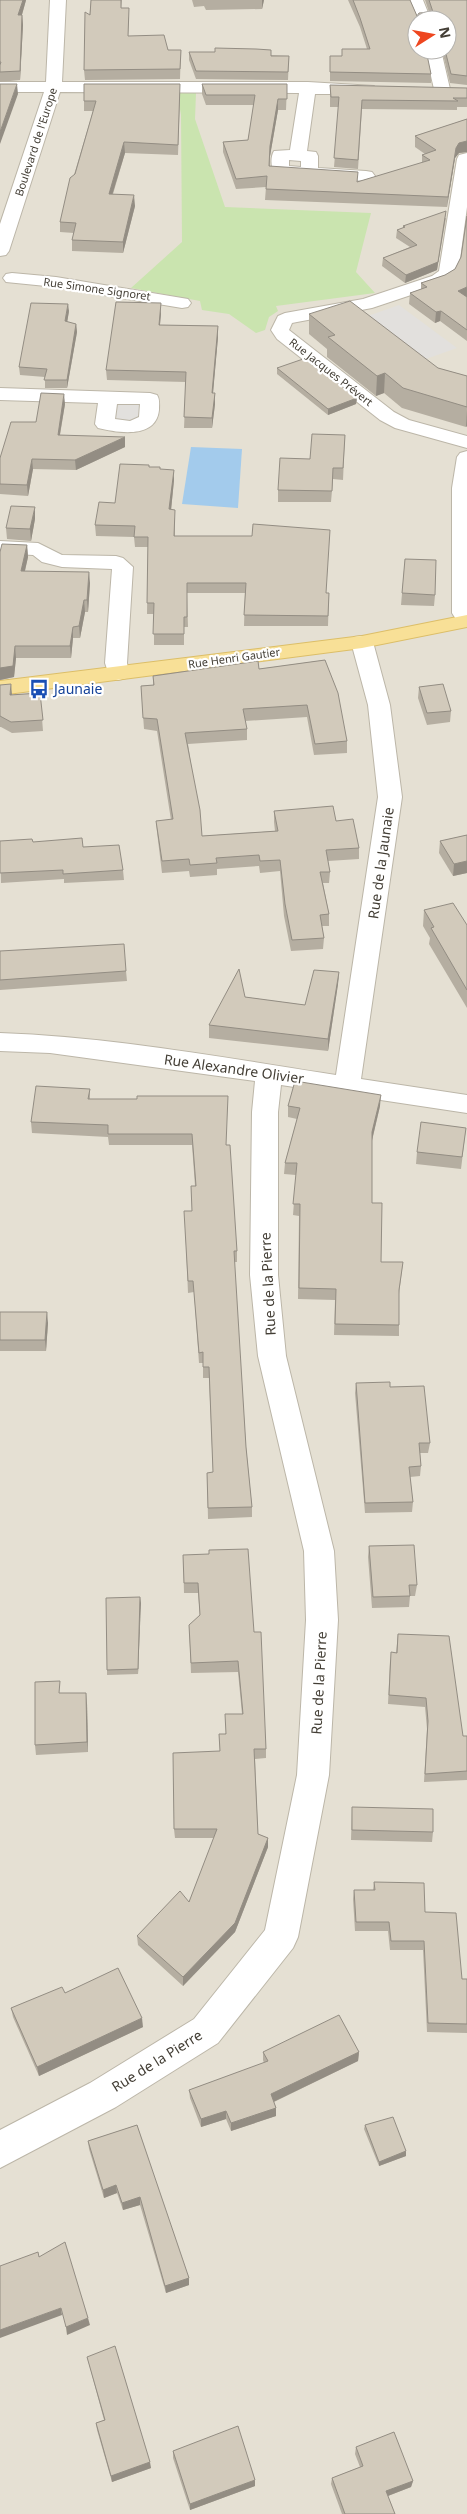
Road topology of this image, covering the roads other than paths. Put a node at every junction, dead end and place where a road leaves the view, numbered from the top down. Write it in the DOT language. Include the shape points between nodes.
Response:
graph roads {
  1 [pos="58,0"];
  2 [pos="435,60"];
  3 [pos="0,87"];
  4 [pos="54,87"];
  5 [pos="308,88"];
  6 [pos="385,89"];
  7 [pos="423,89"];
  8 [pos="442,89"];
  9 [pos="459,90"];
  10 [pos="467,158"];
  11 [pos="366,176"];
  12 [pos="0,251"];
  13 [pos="4,278"];
  14 [pos="182,303"];
  15 [pos="0,394"];
  16 [pos="108,397"];
  17 [pos="467,442"];
  18 [pos="467,457"];
  19 [pos="0,546"];
  20 [pos="467,620"];
  21 [pos="362,642"];
  22 [pos="118,673"];
  23 [pos="0,688"];
  24 [pos="0,1042"];
  25 [pos="269,1074"];
  26 [pos="347,1086"];
  27 [pos="467,1104"];
  28 [pos="0,2150"];
  1 -- 4 [label="street, Boulevard de l'Europe"];
  2 -- 8 [label="street"];
  3 -- 4 [label="street"];
  4 -- 5 [label="street"];
  4 -- 12 [label="street, Boulevard de l'Europe"];
  5 -- 6 [label="street"];
  5 -- 11 [label="street" via="298,155 280,155 281,171"];
  7 -- 8 [label="street"];
  8 -- 9 [label="street"];
  10 -- 17 [label="street, Rue Jacques Prévert" via="447,274 438,280 366,304 292,317 285,320 280,330 387,416 402,424"];
  13 -- 14 [label="street, Rue Simone Signoret" via="82,286"];
  15 -- 16 [label="street"];
  18 -- 20 [label="street" via="462,488 463,613"];
  19 -- 22 [label="street" via="38,549 49,558 116,562 123,566"];
  20 -- 21 [label="main road, Rue Henri Gautier"];
  21 -- 22 [label="main road, Rue Henri Gautier"];
  21 -- 26 [label="street, Rue de la Jaunaie" via="378,705 390,797"];
  22 -- 23 [label="main road, Rue Henri Gautier"];
  24 -- 25 [label="street, Rue Alexandre Olivier" via="60,1045"];
  25 -- 26 [label="street, Rue Alexandre Olivier"];
  25 -- 28 [label="street, Rue de la Pierre" via="265,1112 264,1276 271,1347 319,1551 322,1620 314,1775 281,1937 206,2030 103,2094"];
  26 -- 27 [label="street, Rue Alexandre Olivier"];
}
